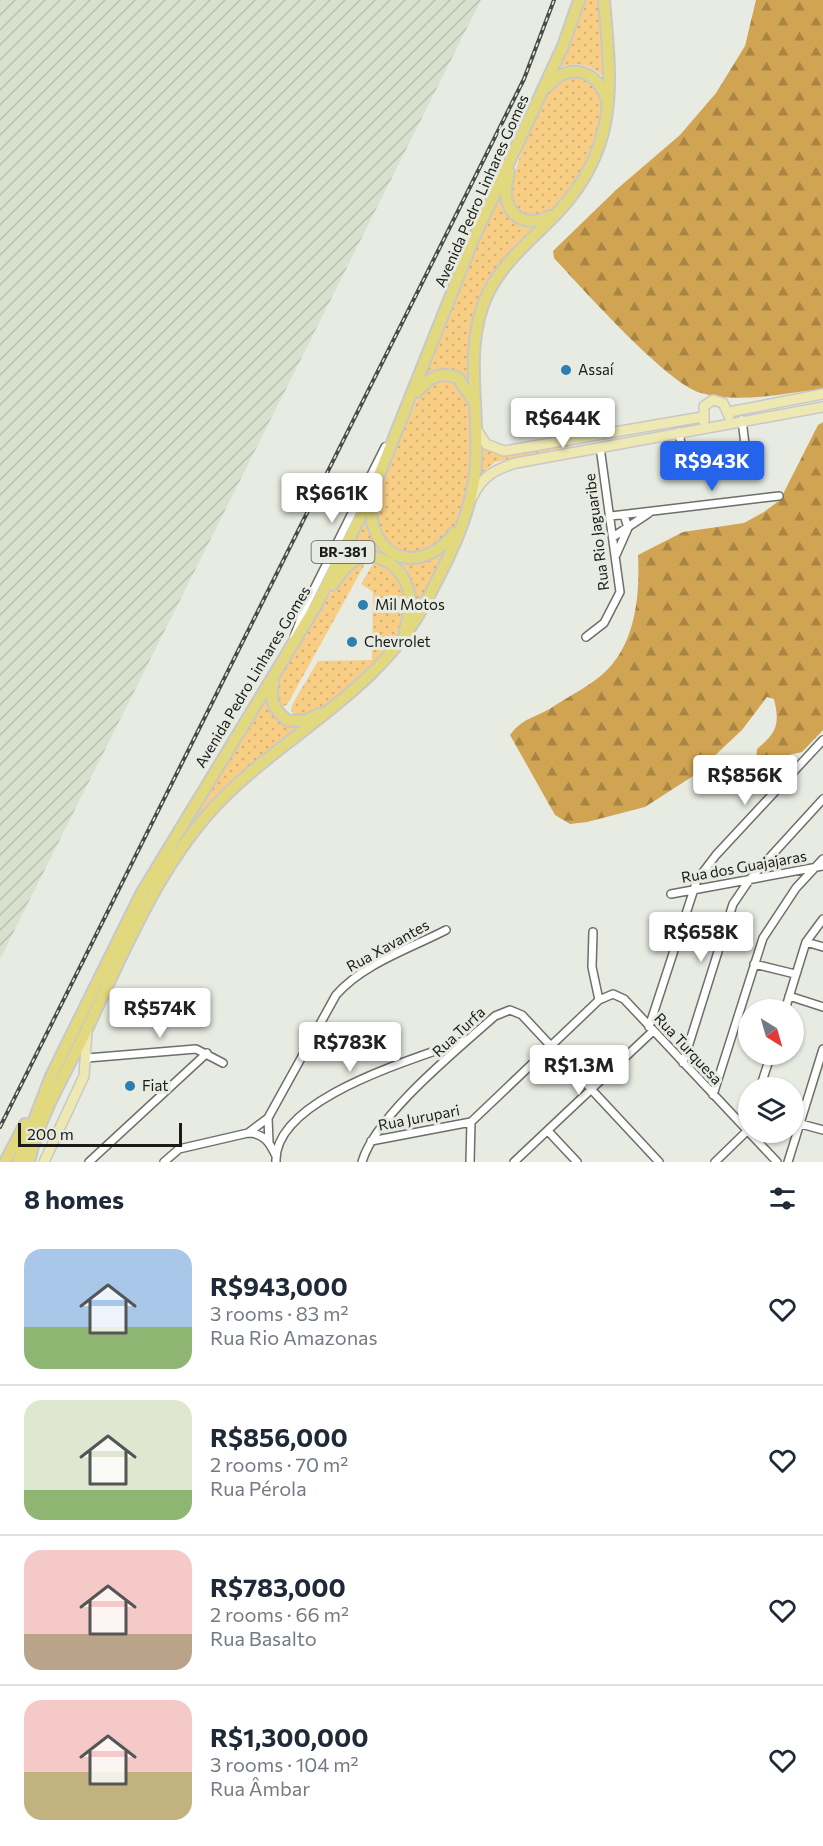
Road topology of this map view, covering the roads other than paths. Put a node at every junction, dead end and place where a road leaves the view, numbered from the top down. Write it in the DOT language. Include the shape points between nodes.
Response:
graph roads {
  1 [pos="579,0"];
  2 [pos="604,0"];
  3 [pos="541,95"];
  4 [pos="609,110"];
  5 [pos="510,163"];
  6 [pos="560,209"];
  7 [pos="823,394"];
  8 [pos="411,400"];
  9 [pos="823,407"];
  10 [pos="476,408"];
  11 [pos="729,412"];
  12 [pos="405,414"];
  13 [pos="702,417"];
  14 [pos="742,420"];
  15 [pos="476,426"];
  16 [pos="719,426"];
  17 [pos="679,432"];
  18 [pos="579,436"];
  19 [pos="600,447"];
  20 [pos="582,450"];
  21 [pos="747,461"];
  22 [pos="685,469"];
  23 [pos="371,495"];
  24 [pos="779,496"];
  25 [pos="468,508"];
  26 [pos="651,511"];
  27 [pos="624,514"];
  28 [pos="611,516"];
  29 [pos="628,528"];
  30 [pos="613,537"];
  31 [pos="615,558"];
  32 [pos="317,604"];
  33 [pos="586,637"];
  34 [pos="403,638"];
  35 [pos="291,648"];
  36 [pos="277,671"];
  37 [pos="343,702"];
  38 [pos="823,740"];
  39 [pos="823,799"];
  40 [pos="823,859"];
  41 [pos="823,866"];
  42 [pos="814,868"];
  43 [pos="750,879"];
  44 [pos="693,890"];
  45 [pos="670,894"];
  46 [pos="823,919"];
  47 [pos="446,930"];
  48 [pos="593,932"];
  49 [pos="806,942"];
  50 [pos="823,947"];
  51 [pos="754,964"];
  52 [pos="795,975"];
  53 [pos="789,996"];
  54 [pos="788,999"];
  55 [pos="599,1000"];
  56 [pos="823,1007"];
  57 [pos="651,1029"];
  58 [pos="87,1030"];
  59 [pos="471,1038"];
  60 [pos="551,1046"];
  61 [pos="823,1049"];
  62 [pos="207,1053"];
  63 [pos="87,1058"];
  64 [pos="223,1063"];
  65 [pos="683,1063"];
  66 [pos="820,1068"];
  67 [pos="51,1076"];
  68 [pos="591,1091"];
  69 [pos="713,1095"];
  70 [pos="804,1115"];
  71 [pos="268,1118"];
  72 [pos="738,1119"];
  73 [pos="471,1122"];
  74 [pos="804,1125"];
  75 [pos="823,1130"];
  76 [pos="548,1131"];
  77 [pos="248,1133"];
  78 [pos="738,1138"];
  79 [pos="371,1141"];
  80 [pos="269,1143"];
  81 [pos="761,1143"];
  82 [pos="794,1143"];
  83 [pos="276,1159"];
  84 [pos="5,1162"];
  85 [pos="18,1162"];
  86 [pos="28,1162"];
  87 [pos="44,1162"];
  88 [pos="89,1162"];
  89 [pos="164,1162"];
  90 [pos="362,1162"];
  91 [pos="470,1162"];
  92 [pos="514,1162"];
  93 [pos="577,1162"];
  94 [pos="659,1162"];
  95 [pos="715,1162"];
  96 [pos="777,1162"];
  97 [pos="788,1162"];
  1 -- 3 [label="highway, Avenida Pedro Linhares Gomes / BR-381"];
  2 -- 4 [label="highway" via="611,73"];
  3 -- 4 [label="highway" via="554,79 576,70 598,81"];
  3 -- 5 [label="highway, Avenida Pedro Linhares Gomes / BR-381"];
  4 -- 6 [label="highway" via="594,159 578,188"];
  5 -- 6 [label="highway" via="507,202 517,216 532,223"];
  5 -- 8 [label="highway, Avenida Pedro Linhares Gomes / BR-381" via="473,240"];
  6 -- 10 [label="highway" via="506,264 487,295 474,343"];
  7 -- 11 [label="main road"];
  8 -- 10 [label="highway" via="430,378 443,374 464,383"];
  8 -- 12 [label="highway, Avenida Pedro Linhares Gomes / BR-381"];
  9 -- 14 [label="main road"];
  10 -- 15 [label="highway"];
  11 -- 13 [label="main road" via="723,403 713,400 704,406"];
  11 -- 16 [label="main road" via="728,419"];
  12 -- 23 [label="highway, Avenida Pedro Linhares Gomes / BR-381"];
  12 -- 35 [label="street" via="316,584"];
  13 -- 16 [label="main road" via="707,424"];
  13 -- 18 [label="main road"];
  14 -- 16 [label="main road"];
  14 -- 21 [label="street"];
  15 -- 18 [label="main road" via="486,444 504,451"];
  15 -- 25 [label="highway"];
  16 -- 17 [label="main road"];
  17 -- 19 [label="main road"];
  17 -- 22 [label="street"];
  18 -- 20 [label="main road" via="576,445"];
  19 -- 20 [label="main road"];
  19 -- 28 [label="street, Rua Rio Jaguaribe"];
  20 -- 25 [label="main road" via="496,470 482,480"];
  23 -- 25 [label="highway" via="371,520 379,540 396,555 410,559 424,558 448,542"];
  23 -- 32 [label="highway, Avenida Pedro Linhares Gomes / BR-381"];
  24 -- 26 [label="street"];
  25 -- 34 [label="highway" via="423,607"];
  26 -- 27 [label="street"];
  26 -- 29 [label="street"];
  27 -- 28 [label="street"];
  27 -- 29 [label="street"];
  28 -- 30 [label="street, Rua Rio Jaguaribe"];
  29 -- 30 [label="street"];
  29 -- 31 [label="street"];
  30 -- 31 [label="street, Rua Rio Jaguaribe"];
  31 -- 33 [label="street, Rua Rio Jaguaribe" via="620,592 604,623"];
  32 -- 34 [label="highway" via="350,563 370,557 386,561 403,575 408,586 410,601"];
  32 -- 35 [label="highway, Avenida Pedro Linhares Gomes / BR-381"];
  34 -- 37 [label="highway"];
  35 -- 36 [label="highway, Avenida Pedro Linhares Gomes / BR-381"];
  36 -- 37 [label="highway" via="271,697 273,707 288,721 307,720"];
  36 -- 67 [label="highway, Avenida Pedro Linhares Gomes / BR-381" via="141,894"];
  37 -- 58 [label="highway" via="244,778 198,826 158,885"];
  38 -- 44 [label="street" via="716,855"];
  39 -- 43 [label="street"];
  40 -- 42 [label="street"];
  41 -- 42 [label="street, Rua dos Guajajaras"];
  42 -- 43 [label="street, Rua dos Guajajaras"];
  42 -- 51 [label="street" via="771,923"];
  43 -- 44 [label="street, Rua dos Guajajaras"];
  43 -- 65 [label="street" via="728,919"];
  44 -- 45 [label="street, Rua dos Guajajaras"];
  44 -- 57 [label="street"];
  46 -- 49 [label="street"];
  47 -- 71 [label="street, Rua Xavantes" via="386,960 336,995"];
  48 -- 55 [label="street" via="592,967"];
  49 -- 50 [label="street"];
  49 -- 52 [label="street"];
  51 -- 52 [label="street"];
  51 -- 69 [label="street"];
  52 -- 53 [label="street"];
  53 -- 54 [label="street"];
  53 -- 56 [label="street"];
  55 -- 57 [label="street, Rua Turquesa" via="606,995 619,996"];
  55 -- 60 [label="street"];
  57 -- 65 [label="street, Rua Turquesa"];
  57 -- 68 [label="street"];
  58 -- 63 [label="main road"];
  58 -- 86 [label="highway" via="45,1116"];
  59 -- 60 [label="street, Rua Turfa" via="495,1016 510,1010 522,1015"];
  59 -- 79 [label="street, Rua Turfa" via="389,1116"];
  59 -- 83 [label="street" via="319,1100 288,1126"];
  60 -- 68 [label="street"];
  60 -- 73 [label="street"];
  61 -- 66 [label="street"];
  62 -- 63 [label="street" via="186,1050"];
  62 -- 64 [label="street"];
  62 -- 88 [label="street"];
  63 -- 87 [label="main road" via="84,1076"];
  65 -- 69 [label="street, Rua Turquesa"];
  66 -- 70 [label="street"];
  67 -- 84 [label="highway"];
  67 -- 85 [label="highway, Avenida Pedro Linhares Gomes / BR-381"];
  68 -- 76 [label="street"];
  68 -- 94 [label="street"];
  69 -- 72 [label="street, Rua Turquesa"];
  71 -- 77 [label="street, Rua Xavantes"];
  71 -- 80 [label="street"];
  73 -- 79 [label="street, Rua Jurupari"];
  73 -- 91 [label="street"];
  74 -- 75 [label="street"];
  76 -- 92 [label="street"];
  76 -- 93 [label="street"];
  77 -- 80 [label="street" via="261,1135"];
  77 -- 89 [label="street" via="179,1149"];
  78 -- 95 [label="street"];
  79 -- 90 [label="street, Rua Turfa"];
  80 -- 83 [label="street"];
  81 -- 96 [label="street, Rua Turquesa"];
  82 -- 97 [label="street"];
}
